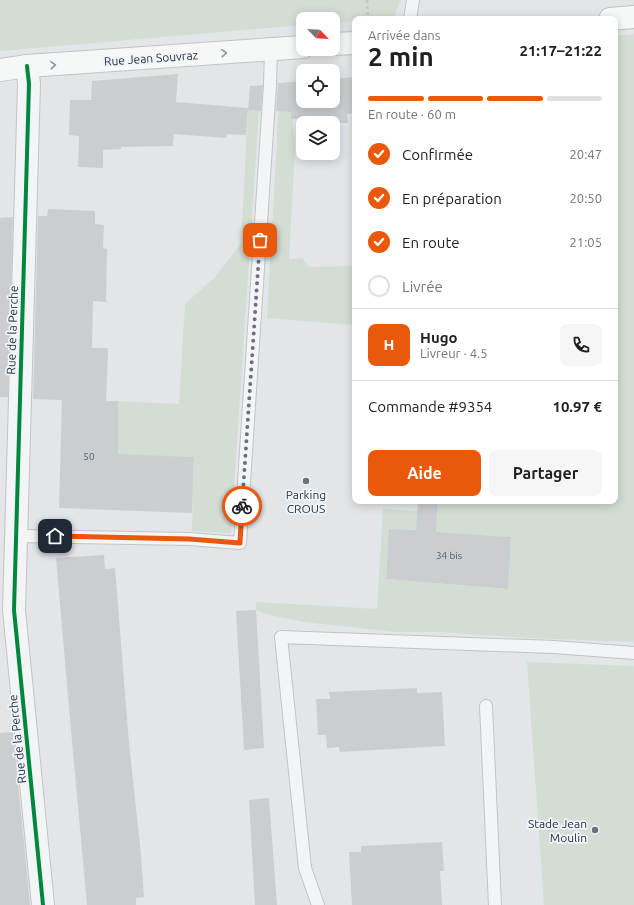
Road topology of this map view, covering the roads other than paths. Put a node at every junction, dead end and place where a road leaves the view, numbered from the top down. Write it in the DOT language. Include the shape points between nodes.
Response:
graph roads {
  1 [pos="413,0"];
  2 [pos="410,16"];
  3 [pos="634,17"];
  4 [pos="618,18"];
  5 [pos="352,43"];
  6 [pos="340,44"];
  7 [pos="296,48"];
  8 [pos="271,50"];
  9 [pos="27,66"];
  10 [pos="0,70"];
  11 [pos="17,536"];
  12 [pos="634,653"];
  13 [pos="486,706"];
  14 [pos="43,905"];
  15 [pos="318,905"];
  16 [pos="495,905"];
  1 -- 2 [label="lane"];
  3 -- 4 [label="main road"];
  5 -- 6 [label="main road"];
  7 -- 8 [label="main road, Rue Jean Souvraz"];
  9 -- 8 [label="main road, Rue Jean Souvraz, one-way"];
  8 -- 11 [label="lane" via="240,543 189,539"];
  9 -- 10 [label="main road, Rue Jean Souvraz"];
  9 -- 11 [label="street, Rue de la Perche" via="29,84"];
  11 -- 14 [label="street, Rue de la Perche" via="14,610"];
  12 -- 15 [label="lane" via="554,647 281,637 305,868"];
  13 -- 16 [label="lane"];
}
